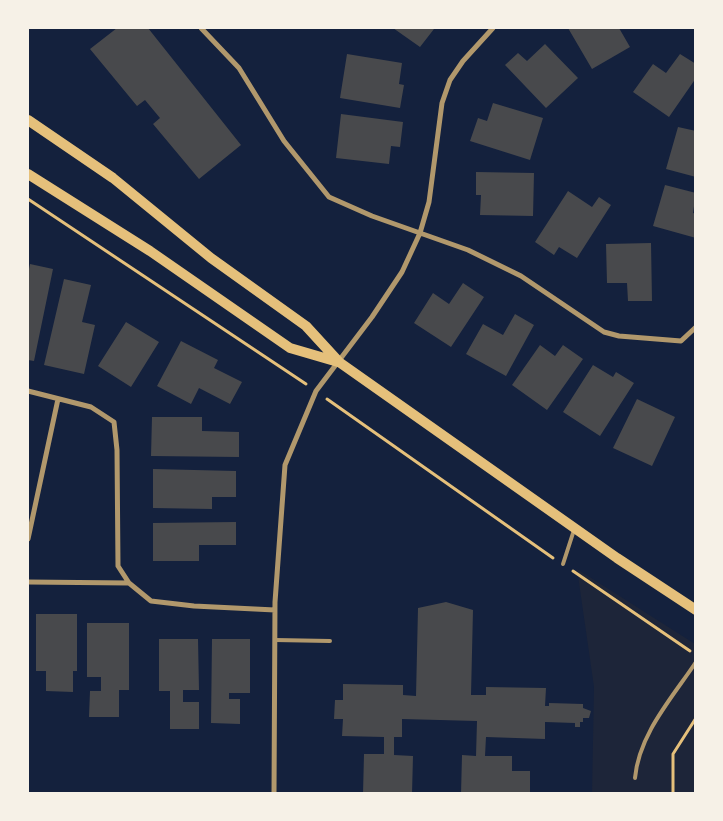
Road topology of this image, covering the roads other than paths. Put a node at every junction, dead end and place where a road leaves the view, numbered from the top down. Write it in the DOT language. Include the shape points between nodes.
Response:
graph roads {
  1 [pos="201,28"];
  2 [pos="492,28"];
  3 [pos="28,120"];
  4 [pos="28,174"];
  5 [pos="420,233"];
  6 [pos="696,327"];
  7 [pos="339,362"];
  8 [pos="28,391"];
  9 [pos="58,399"];
  10 [pos="575,528"];
  11 [pos="28,539"];
  12 [pos="563,564"];
  13 [pos="28,582"];
  14 [pos="129,583"];
  15 [pos="275,610"];
  16 [pos="696,610"];
  17 [pos="275,640"];
  18 [pos="330,641"];
  19 [pos="696,662"];
  20 [pos="635,778"];
  21 [pos="274,794"];
  1 -- 5 [label="street" via="239,68 284,141 329,197"];
  2 -- 5 [label="street" via="450,80 442,102 428,202"];
  3 -- 7 [label="main road" via="113,178 211,258 306,326"];
  4 -- 7 [label="main road" via="150,251 290,348"];
  5 -- 6 [label="street" via="468,250 520,276 604,332 681,341"];
  5 -- 7 [label="street" via="402,272"];
  7 -- 10 [label="main road"];
  7 -- 15 [label="street" via="316,391 285,465"];
  8 -- 9 [label="street"];
  9 -- 11 [label="street"];
  9 -- 14 [label="street" via="91,407 114,422 118,450 118,566"];
  10 -- 12 [label="lane"];
  10 -- 16 [label="main road"];
  13 -- 14 [label="street"];
  14 -- 15 [label="street" via="151,601"];
  15 -- 17 [label="street"];
  17 -- 18 [label="lane"];
  17 -- 21 [label="street"];
  19 -- 20 [label="lane" via="647,736 636,762"];
}
